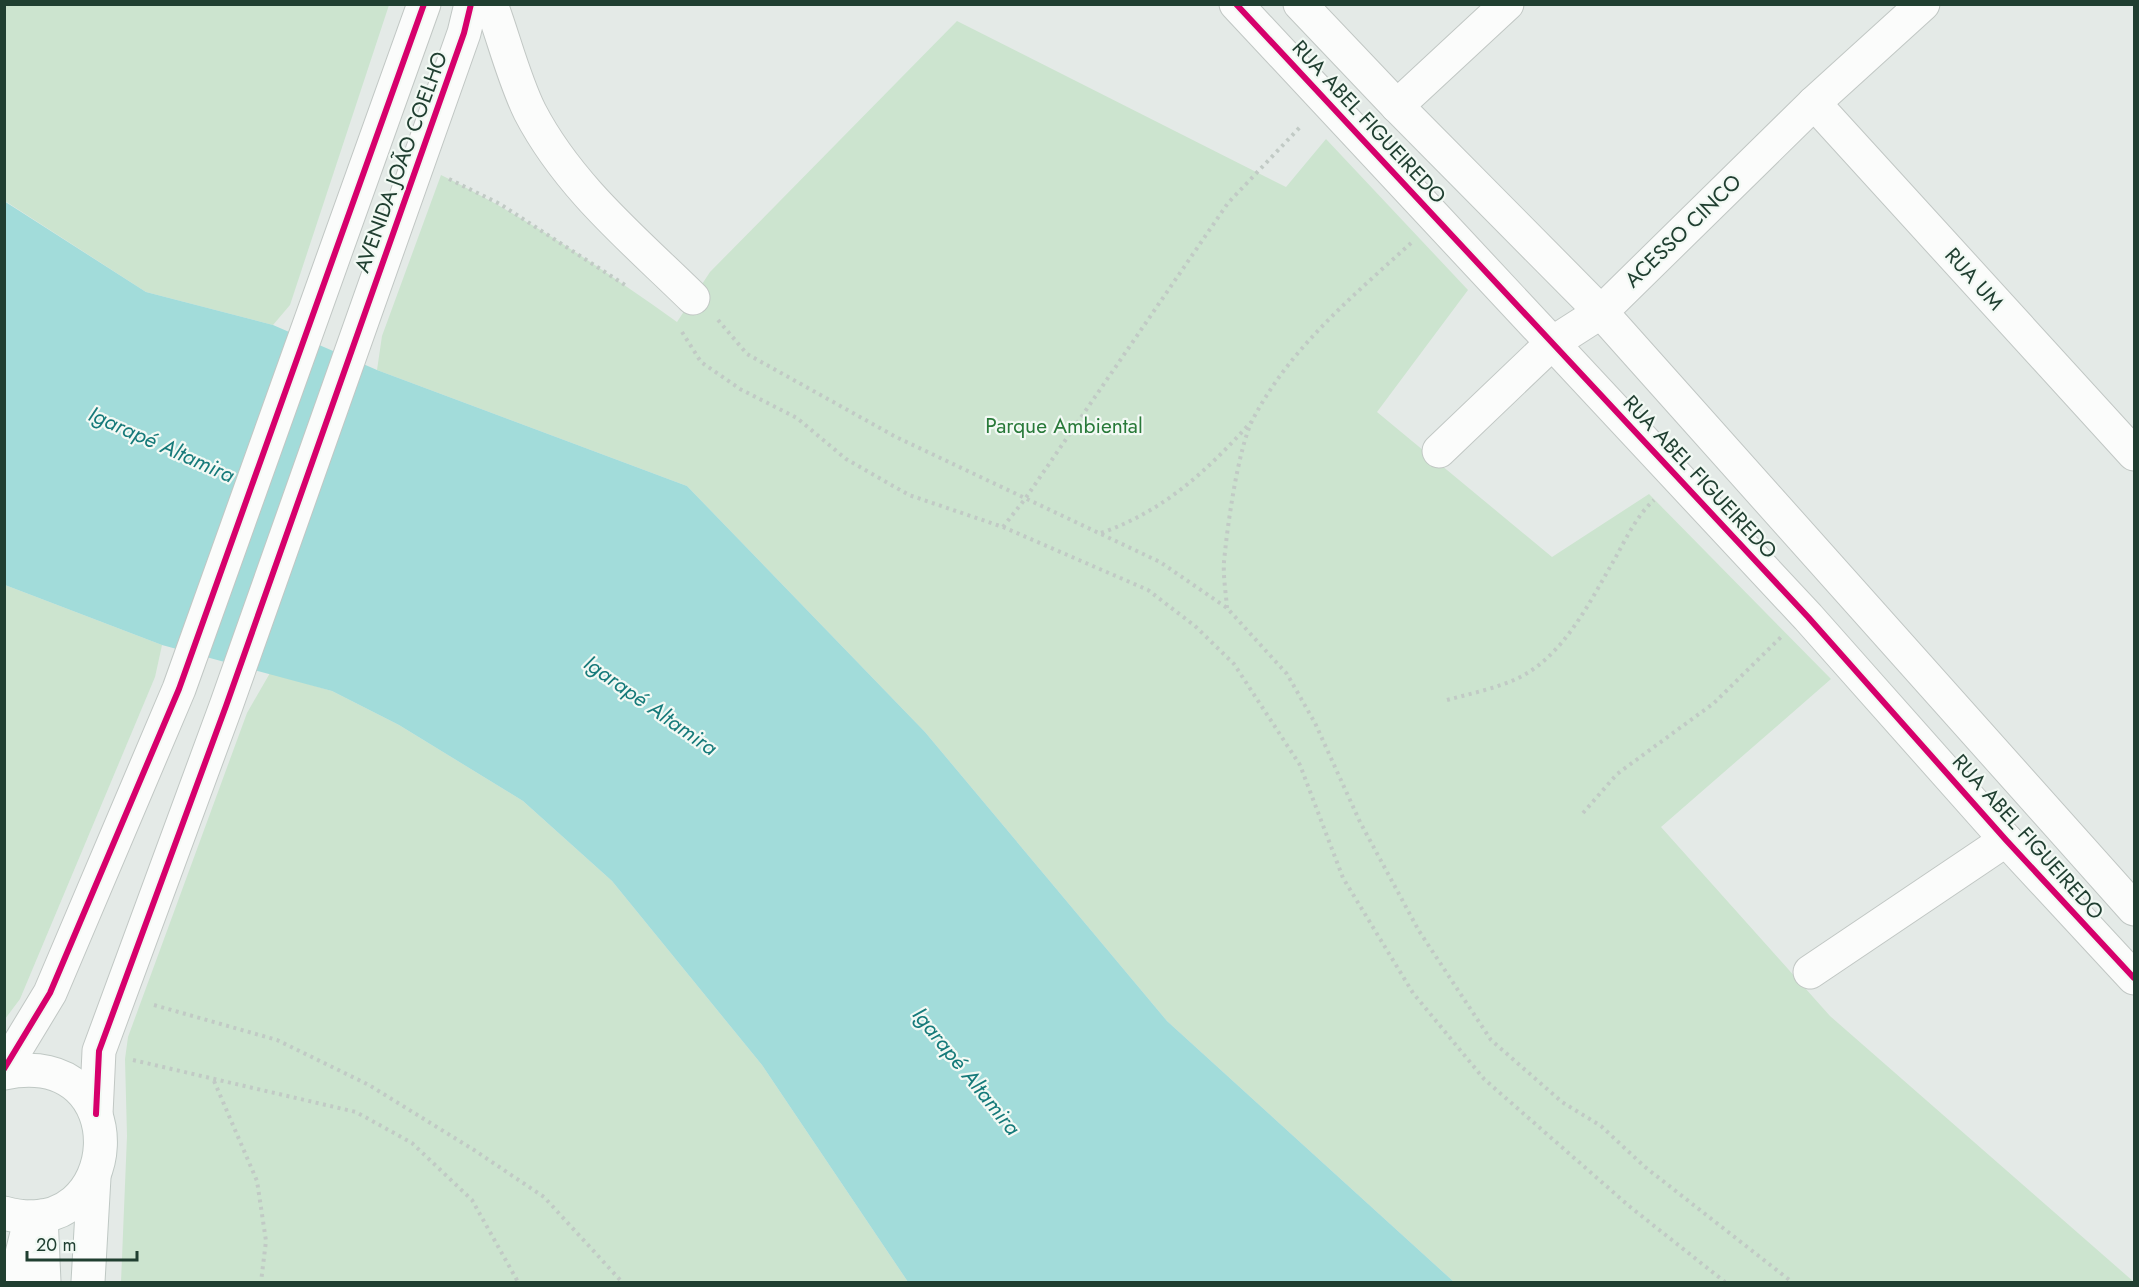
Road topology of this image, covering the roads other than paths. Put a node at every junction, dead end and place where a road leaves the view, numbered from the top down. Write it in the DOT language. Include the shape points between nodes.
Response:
graph roads {
  1 [pos="424,4"];
  2 [pos="471,4"];
  3 [pos="491,4"];
  4 [pos="1236,4"];
  5 [pos="1300,4"];
  6 [pos="1507,4"];
  7 [pos="1923,4"];
  8 [pos="1814,103"];
  9 [pos="1397,106"];
  10 [pos="693,298"];
  11 [pos="1601,312"];
  12 [pos="1551,344"];
  13 [pos="1439,451"];
  14 [pos="2134,454"];
  15 [pos="2007,840"];
  16 [pos="2134,909"];
  17 [pos="1810,972"];
  18 [pos="2134,978"];
  19 [pos="4,1071"];
  20 [pos="96,1114"];
  21 [pos="94,1177"];
  22 [pos="17,1215"];
  23 [pos="15,1282"];
  24 [pos="45,1282"];
  25 [pos="88,1282"];
  1 -- 19 [label="street" via="179,689 50,993"];
  2 -- 20 [label="street, AVENIDA JOÃO COELHO" via="226,706 99,1051"];
  3 -- 10 [label="street" via="529,110 556,156 590,198"];
  4 -- 12 [label="street, RUA ABEL FIGUEIREDO"];
  5 -- 9 [label="street, RUA ABEL FIGUEIREDO"];
  6 -- 9 [label="street"];
  7 -- 8 [label="street, ACESSO CINCO"];
  8 -- 11 [label="street, ACESSO CINCO"];
  8 -- 14 [label="street, RUA UM"];
  9 -- 11 [label="street, RUA ABEL FIGUEIREDO"];
  11 -- 12 [label="street, ACESSO CINCO"];
  11 -- 16 [label="street, RUA ABEL FIGUEIREDO"];
  12 -- 13 [label="street, ACESSO CINCO"];
  12 -- 15 [label="street, RUA ABEL FIGUEIREDO" via="1808,617"];
  15 -- 17 [label="street"];
  15 -- 18 [label="street, RUA ABEL FIGUEIREDO"];
  19 -- 20 [label="street" via="46,1072 67,1080 84,1095"];
  20 -- 21 [label="street" via="102,1146"];
  21 -- 22 [label="street" via="72,1203"];
  21 -- 25 [label="street"];
  22 -- 23 [label="street"];
  22 -- 24 [label="street"];
}
